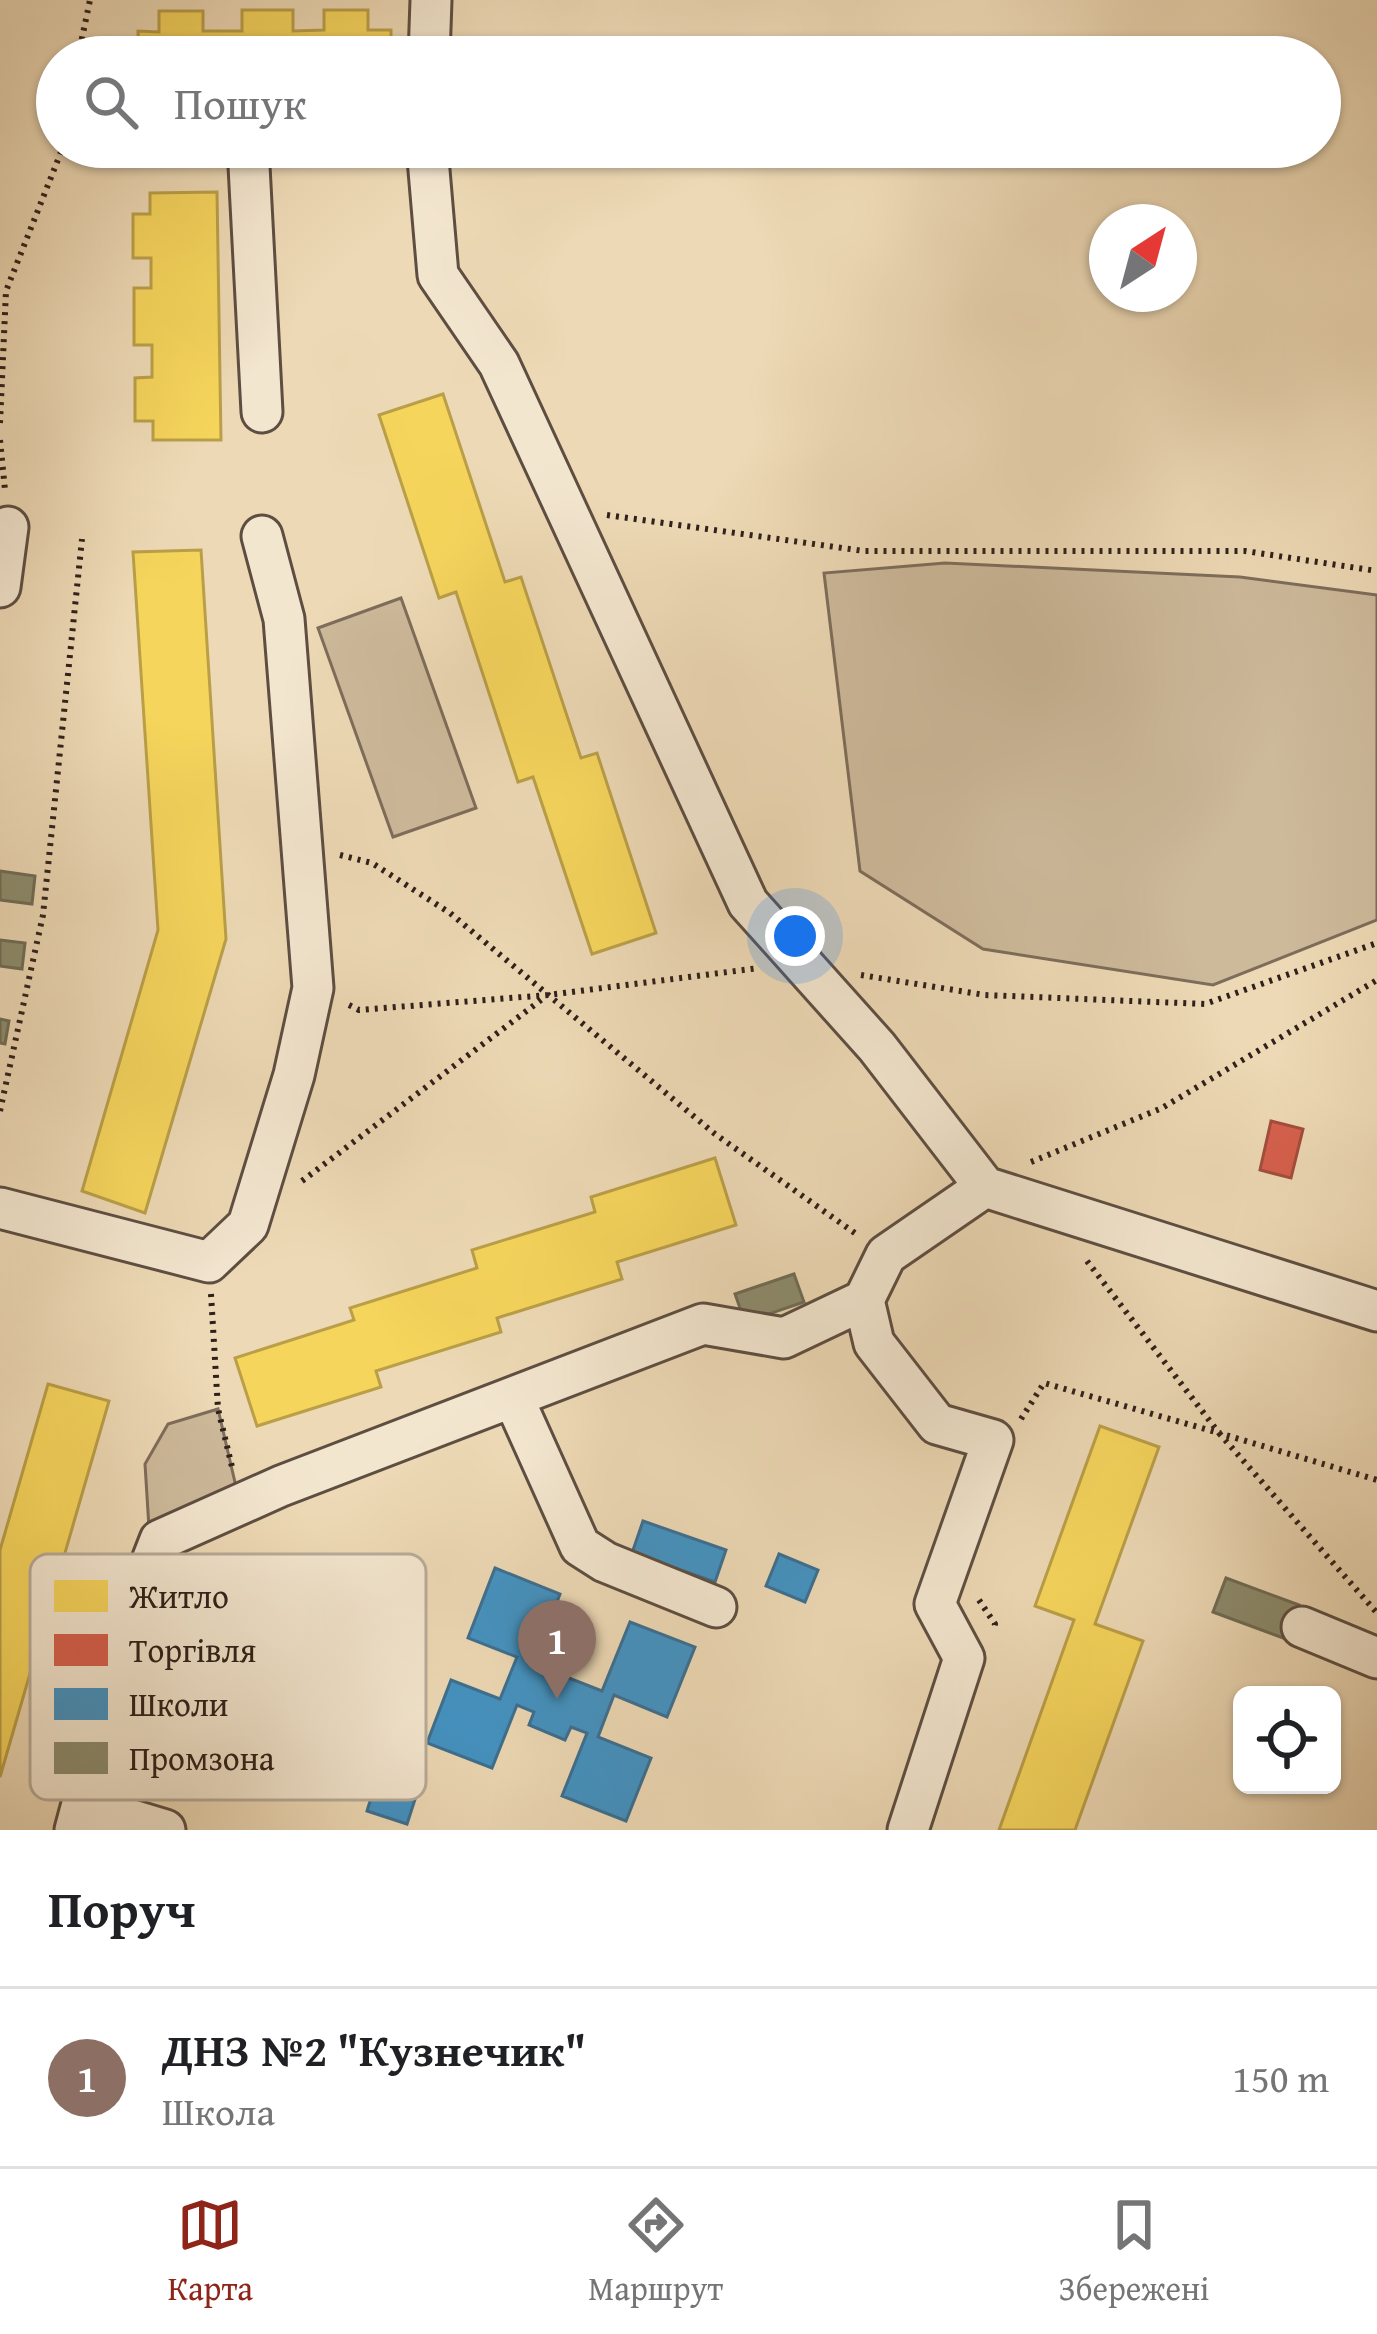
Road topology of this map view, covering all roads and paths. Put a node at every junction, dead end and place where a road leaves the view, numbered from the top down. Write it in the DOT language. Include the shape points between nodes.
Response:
graph roads {
  1 [pos="90,0"];
  2 [pos="431,0"];
  3 [pos="82,36"];
  4 [pos="430,36"];
  5 [pos="55,168"];
  6 [pos="249,168"];
  7 [pos="429,168"];
  8 [pos="262,412"];
  9 [pos="0,423"];
  10 [pos="0,440"];
  11 [pos="562,508"];
  12 [pos="8,526"];
  13 [pos="262,536"];
  14 [pos="82,539"];
  15 [pos="1377,571"];
  16 [pos="0,587"];
  17 [pos="302,846"];
  18 [pos="1377,980"];
  19 [pos="548,995"];
  20 [pos="0,1111"];
  21 [pos="298,1184"];
  22 [pos="986,1186"];
  23 [pos="0,1208"];
  24 [pos="886,1255"];
  25 [pos="1084,1257"];
  26 [pos="209,1262"];
  27 [pos="864,1300"];
  28 [pos="1377,1311"];
  29 [pos="513,1397"];
  30 [pos="1016,1428"];
  31 [pos="1219,1433"];
  32 [pos="1377,1480"];
  33 [pos="241,1504"];
  34 [pos="155,1554"];
  35 [pos="968,1584"];
  36 [pos="716,1607"];
  37 [pos="1377,1613"];
  38 [pos="1303,1627"];
  39 [pos="988,1644"];
  40 [pos="1377,1658"];
  41 [pos="79,1817"];
  42 [pos="165,1830"];
  43 [pos="908,1830"];
  1 -- 3 [label="path"];
  2 -- 4 [label="lane"];
  5 -- 9 [label="path" via="6,290"];
  6 -- 8 [label="lane"];
  7 -- 11 [label="lane" via="438,275 499,364"];
  10 -- 12 [label="path"];
  11 -- 15 [label="path" via="864,551 1245,551"];
  11 -- 22 [label="lane" via="748,903 877,1047"];
  12 -- 16 [label="lane"];
  13 -- 17 [label="lane" via="284,619"];
  14 -- 20 [label="path" via="44,915"];
  17 -- 19 [label="path" via="372,863 450,913"];
  17 -- 26 [label="lane" via="314,988 248,1225"];
  18 -- 22 [label="path" via="1162,1108"];
  19 -- 21 [label="path"];
  19 -- 24 [label="path" via="716,1134"];
  22 -- 24 [label="lane"];
  22 -- 28 [label="lane"];
  23 -- 26 [label="lane"];
  24 -- 27 [label="lane"];
  25 -- 31 [label="path"];
  26 -- 33 [label="path" via="218,1409"];
  27 -- 29 [label="lane" via="784,1338 703,1324"];
  27 -- 43 [label="lane" via="874,1343 937,1424 993,1440 934,1604 964,1658"];
  29 -- 33 [label="lane"];
  29 -- 36 [label="lane" via="580,1546"];
  30 -- 31 [label="path" via="1044,1383"];
  31 -- 32 [label="path"];
  31 -- 37 [label="path"];
  33 -- 34 [label="lane" via="160,1540"];
  35 -- 39 [label="path" via="995,1624"];
  38 -- 40 [label="lane"];
  41 -- 42 [label="lane"];
}
